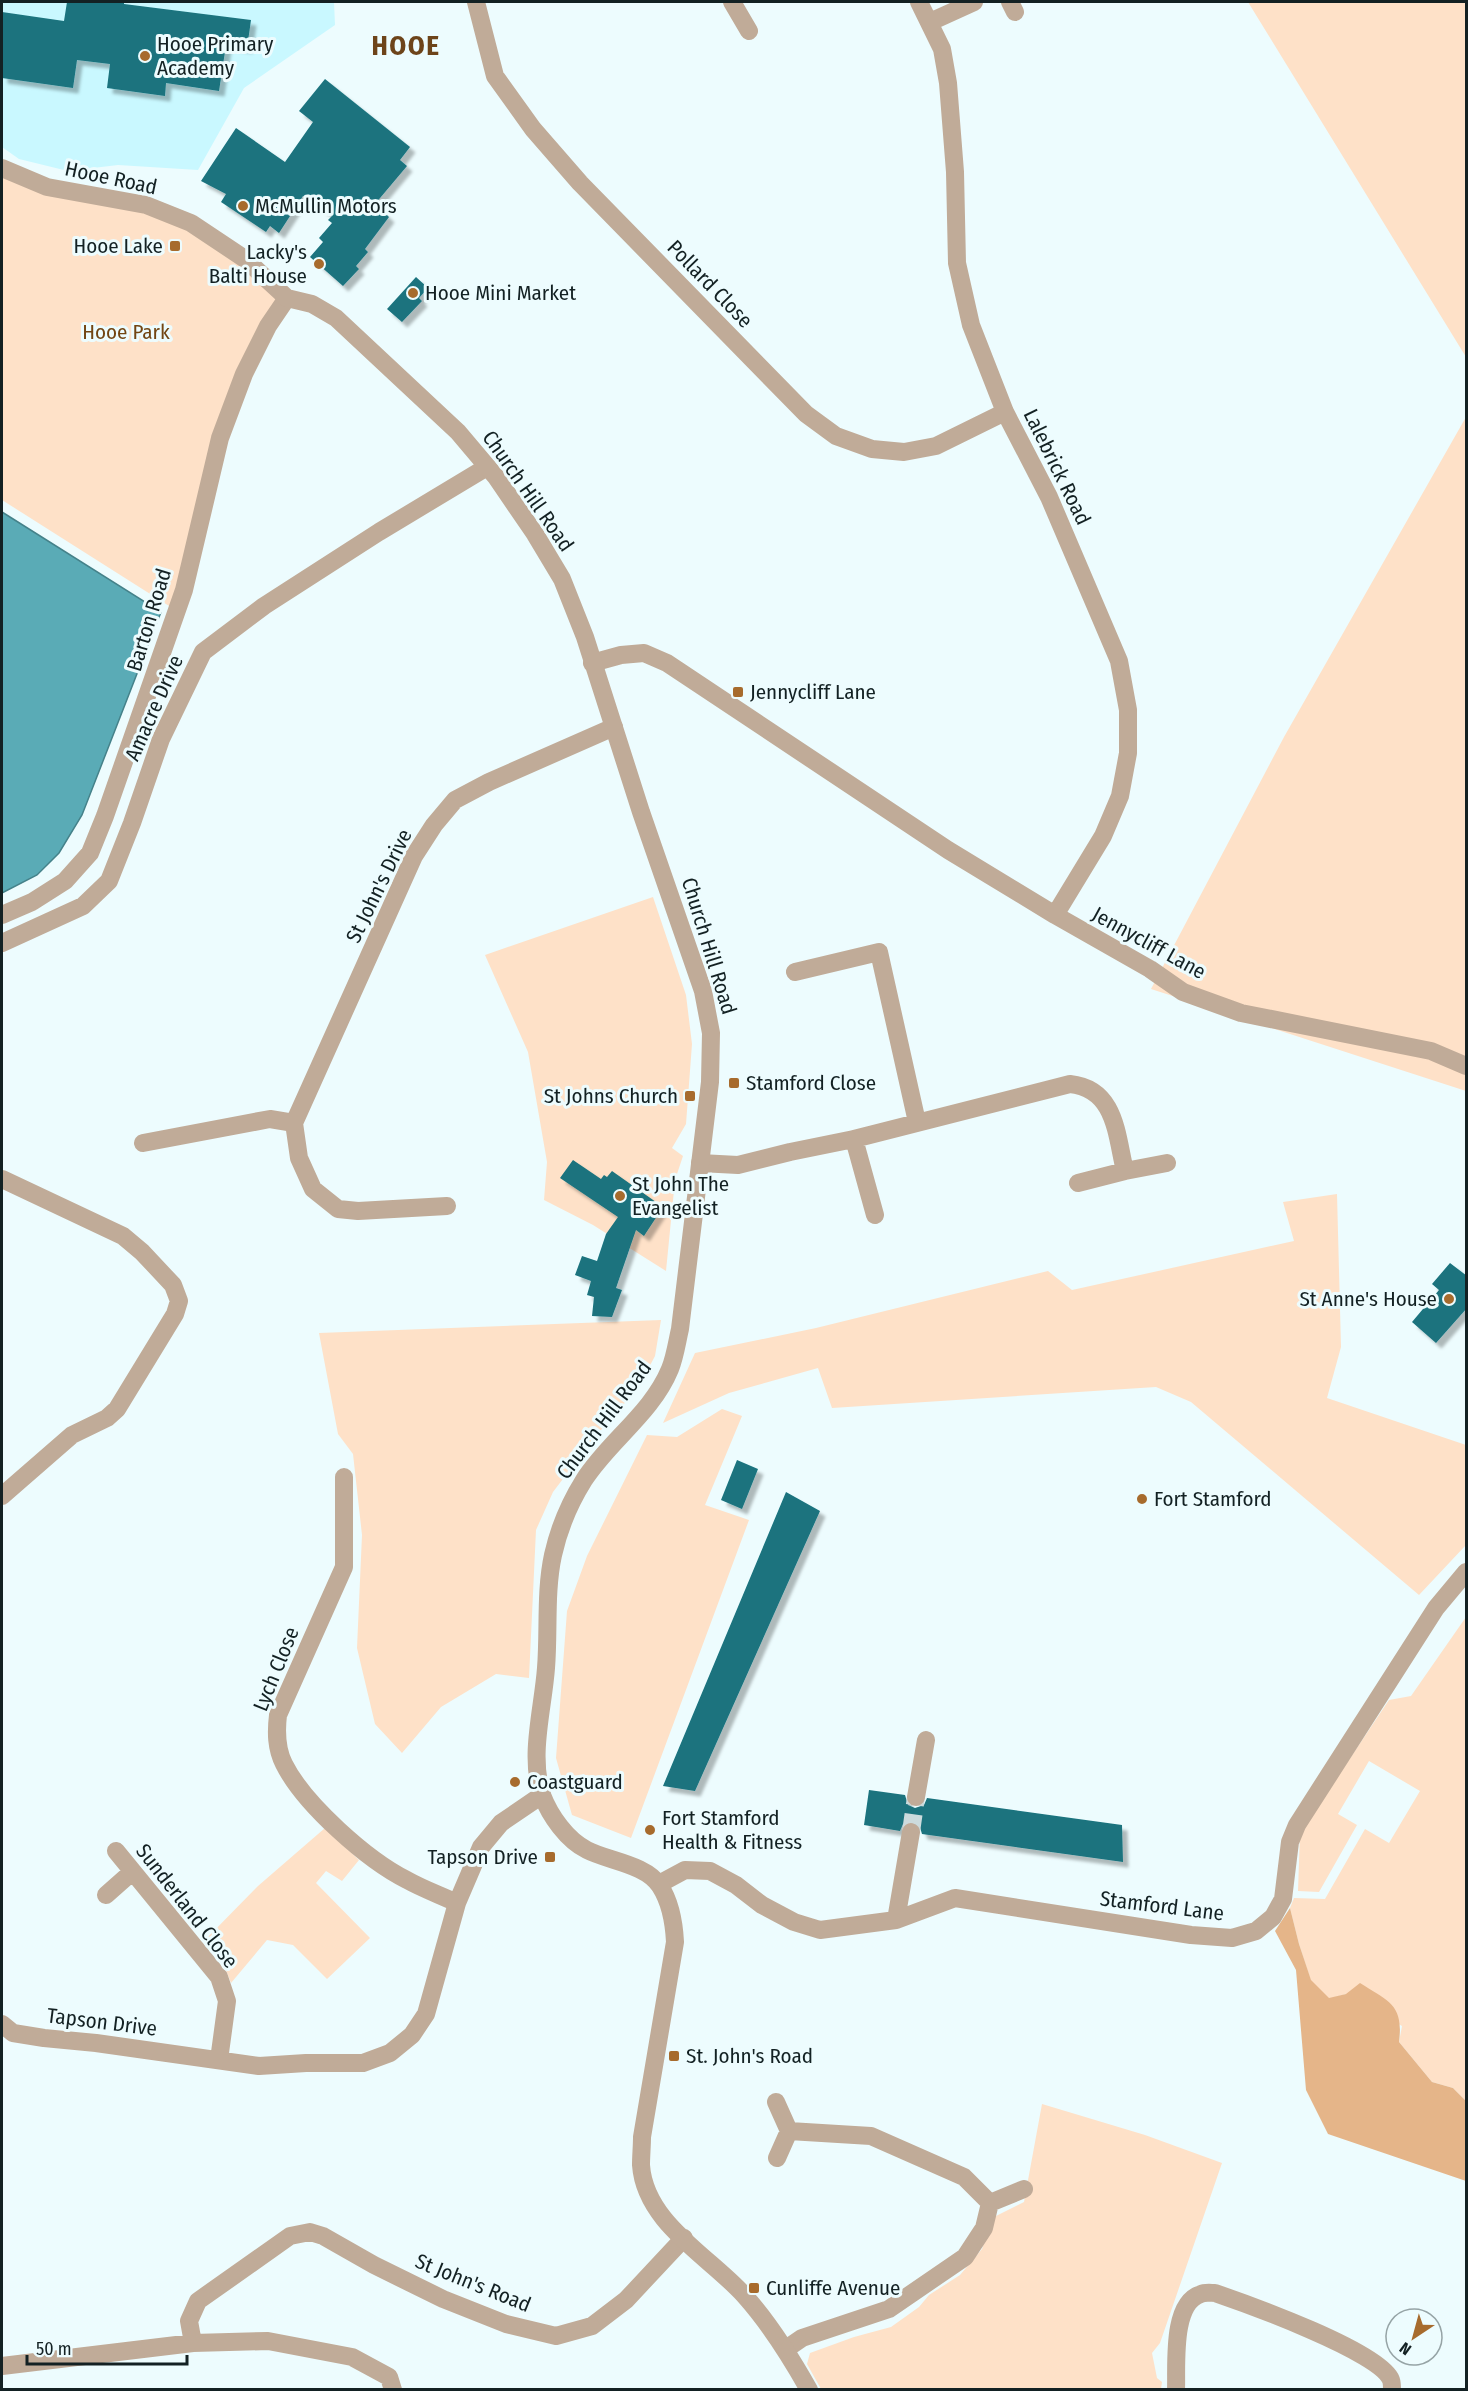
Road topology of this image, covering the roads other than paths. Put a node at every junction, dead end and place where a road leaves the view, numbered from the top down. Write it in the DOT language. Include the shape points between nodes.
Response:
graph roads {
  1 [pos="476,2"];
  2 [pos="734,2"];
  3 [pos="919,2"];
  4 [pos="974,2"];
  5 [pos="930,22"];
  6 [pos="749,31"];
  7 [pos="2,171"];
  8 [pos="287,298"];
  9 [pos="356,336"];
  10 [pos="1005,412"];
  11 [pos="487,467"];
  12 [pos="592,663"];
  13 [pos="614,727"];
  14 [pos="2,915"];
  15 [pos="1055,915"];
  16 [pos="2,943"];
  17 [pos="795,972"];
  18 [pos="1467,1066"];
  19 [pos="917,1122"];
  20 [pos="294,1123"];
  21 [pos="854,1139"];
  22 [pos="143,1143"];
  23 [pos="700,1163"];
  24 [pos="1167,1163"];
  25 [pos="1125,1171"];
  26 [pos="2,1179"];
  27 [pos="1078,1183"];
  28 [pos="447,1206"];
  29 [pos="875,1215"];
  30 [pos="344,1477"];
  31 [pos="2,1494"];
  32 [pos="1467,1572"];
  33 [pos="926,1740"];
  34 [pos="542,1795"];
  35 [pos="916,1797"];
  36 [pos="911,1832"];
  37 [pos="116,1851"];
  38 [pos="132,1872"];
  39 [pos="659,1884"];
  40 [pos="106,1895"];
  41 [pos="457,1903"];
  42 [pos="896,1920"];
  43 [pos="2,2024"];
  44 [pos="219,2060"];
  45 [pos="776,2102"];
  46 [pos="789,2131"];
  47 [pos="777,2158"];
  48 [pos="1024,2190"];
  49 [pos="990,2203"];
  50 [pos="684,2238"];
  51 [pos="194,2343"];
  52 [pos="786,2349"];
  53 [pos="2,2366"];
  54 [pos="393,2390"];
  55 [pos="809,2390"];
  56 [pos="1176,2390"];
  57 [pos="1392,2390"];
  1 -- 10 [label="street, Pollard Close" via="495,76 533,129 580,183 806,414 836,436 872,449 904,452 936,446"];
  2 -- 6 [label="street"];
  3 -- 5 [label="street, Lalebrick Road"];
  4 -- 5 [label="street"];
  5 -- 10 [label="street, Lalebrick Road" via="942,50 948,83 957,263 971,326"];
  7 -- 8 [label="street, Hooe Road" via="47,187 146,205 191,223 245,258"];
  8 -- 9 [label="street, Hooe Road" via="312,304"];
  8 -- 14 [label="street, Barton Road" via="244,374 220,438 183,590 90,853 65,881 33,902"];
  9 -- 11 [label="street, Church Hill Road" via="458,432"];
  10 -- 15 [label="street, Lalebrick Road" via="1049,497 1119,661 1128,710 1128,753 1120,796 1103,836"];
  11 -- 12 [label="street, Church Hill Road" via="562,579"];
  11 -- 16 [label="street, Amacre Drive" via="264,606 203,652 161,739 109,881 83,906"];
  12 -- 13 [label="street, Church Hill Road"];
  12 -- 15 [label="street, Jennycliff Lane" via="644,653 667,663 948,850"];
  13 -- 20 [label="street, St John's Drive" via="455,800 434,825 414,856"];
  13 -- 23 [label="street, Church Hill Road" via="703,991 711,1034 710,1082"];
  15 -- 18 [label="street, Jennycliff Lane" via="1184,992 1241,1013 1431,1051"];
  17 -- 19 [label="street" via="879,952"];
  19 -- 21 [label="street"];
  19 -- 25 [label="street" via="1070,1084 1085,1086 1102,1097 1111,1112"];
  20 -- 22 [label="street" via="270,1119"];
  20 -- 28 [label="street" via="299,1158 313,1189 338,1209"];
  21 -- 23 [label="street" via="738,1165"];
  21 -- 29 [label="street"];
  23 -- 34 [label="street, Church Hill Road" via="680,1329 670,1369 652,1401 585,1478 563,1517 553,1557 538,1738"];
  24 -- 25 [label="street"];
  25 -- 27 [label="street"];
  26 -- 31 [label="street" via="123,1236 161,1271 178,1300 175,1314 117,1409 72,1436"];
  30 -- 41 [label="street, Lych Close" via="344,1568 278,1715 276,1737 284,1764 306,1798 352,1842 405,1880"];
  32 -- 42 [label="street, Stamford Lane" via="1436,1608 1297,1826 1290,1842 1283,1899 1273,1917 1256,1931 1232,1938 1191,1935 955,1898"];
  33 -- 35 [label="street"];
  34 -- 39 [label="street, Church Hill Road" via="554,1819 586,1850 642,1872"];
  34 -- 41 [label="street, Tapson Drive" via="501,1823 481,1847"];
  36 -- 42 [label="street"];
  37 -- 38 [label="street, Sunderland Close"];
  38 -- 40 [label="street"];
  38 -- 44 [label="street, Sunderland Close" via="219,1977 227,2001"];
  39 -- 42 [label="street, Stamford Lane" via="685,1870 710,1871 794,1923 820,1930"];
  39 -- 50 [label="street" via="674,1916 675,1942 642,2137 641,2167 653,2204 665,2222"];
  41 -- 44 [label="street, Tapson Drive" via="426,2014 412,2036 390,2053 363,2063 259,2066"];
  43 -- 44 [label="street, Tapson Drive" via="14,2033 44,2038"];
  45 -- 46 [label="street"];
  46 -- 47 [label="street"];
  46 -- 49 [label="street" via="871,2136 964,2177"];
  48 -- 49 [label="street"];
  49 -- 52 [label="street" via="984,2228 965,2257 889,2310 802,2338"];
  50 -- 51 [label="street, St John's Road" via="626,2300 592,2326 556,2336 506,2324 442,2299 323,2236 310,2232 290,2236 198,2301 189,2321"];
  50 -- 52 [label="street" via="743,2294"];
  51 -- 53 [label="street"];
  51 -- 54 [label="street" via="268,2341 352,2356 389,2377"];
  52 -- 55 [label="street"];
  56 -- 57 [label="street" via="1178,2331 1187,2305 1200,2294 1215,2293 1308,2327 1352,2351 1380,2368 1391,2379"];
}
